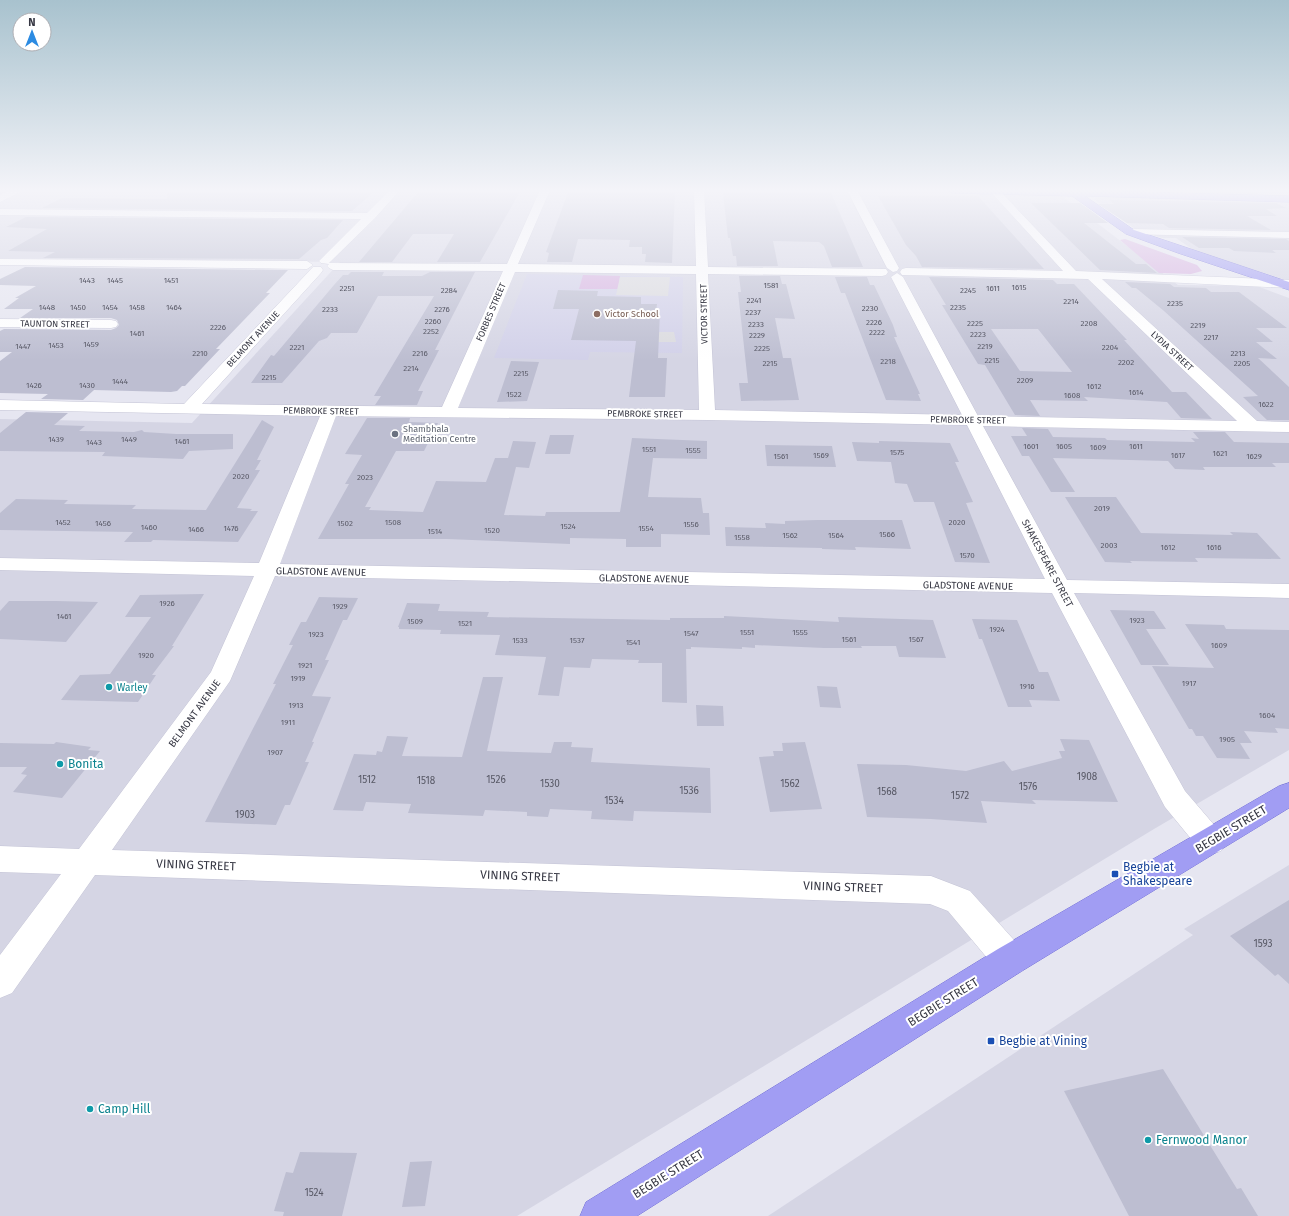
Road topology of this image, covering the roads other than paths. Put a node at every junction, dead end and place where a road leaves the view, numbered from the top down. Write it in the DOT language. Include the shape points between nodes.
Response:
graph roads {
  1 [pos="339,247"];
  2 [pos="520,247"];
  3 [pos="701,247"];
  4 [pos="881,247"];
  5 [pos="1047,247"];
  6 [pos="1172,247"];
  7 [pos="1209,260"];
  8 [pos="0,262"];
  9 [pos="321,265"];
  10 [pos="510,268"];
  11 [pos="702,271"];
  12 [pos="894,272"];
  13 [pos="1073,275"];
  14 [pos="1091,275"];
  15 [pos="1193,280"];
  16 [pos="1287,284"];
  17 [pos="0,323"];
  18 [pos="110,324"];
  19 [pos="0,405"];
  20 [pos="189,408"];
  21 [pos="330,411"];
  22 [pos="448,412"];
  23 [pos="707,415"];
  24 [pos="974,421"];
  25 [pos="1252,426"];
  26 [pos="1289,427"];
  27 [pos="0,564"];
  28 [pos="267,570"];
  29 [pos="1060,587"];
  30 [pos="1289,591"];
  31 [pos="1289,794"];
  32 [pos="1211,842"];
  33 [pos="0,859"];
  34 [pos="87,861"];
  35 [pos="1010,960"];
  36 [pos="0,982"];
  37 [pos="600,1216"];
  1 -- 9 [label="street, BELMONT AVENUE"];
  2 -- 10 [label="street, FORBES STREET"];
  3 -- 11 [label="street, VICTOR STREET"];
  4 -- 12 [label="street, SHAKESPEARE STREET"];
  5 -- 13 [label="street"];
  6 -- 7 [label="main road"];
  7 -- 15 [label="street" via="1220,270 1217,274"];
  7 -- 16 [label="main road"];
  8 -- 9 [label="street"];
  9 -- 10 [label="street"];
  9 -- 20 [label="street, BELMONT AVENUE"];
  10 -- 11 [label="street"];
  10 -- 22 [label="street, FORBES STREET"];
  11 -- 12 [label="street"];
  11 -- 23 [label="street, VICTOR STREET"];
  12 -- 13 [label="street"];
  12 -- 24 [label="street, SHAKESPEARE STREET"];
  13 -- 14 [label="street"];
  14 -- 15 [label="street"];
  14 -- 25 [label="street, LYDIA STREET"];
  15 -- 16 [label="street"];
  17 -- 18 [label="street, TAUNTON STREET"];
  19 -- 20 [label="street, PEMBROKE STREET"];
  20 -- 21 [label="street, PEMBROKE STREET"];
  21 -- 22 [label="street, PEMBROKE STREET"];
  21 -- 28 [label="street, BELMONT AVENUE"];
  22 -- 23 [label="street, PEMBROKE STREET"];
  23 -- 24 [label="street, PEMBROKE STREET"];
  24 -- 25 [label="street, PEMBROKE STREET"];
  24 -- 29 [label="street, SHAKESPEARE STREET"];
  25 -- 26 [label="street, PEMBROKE STREET"];
  27 -- 28 [label="street, GLADSTONE AVENUE"];
  28 -- 29 [label="street, GLADSTONE AVENUE"];
  28 -- 34 [label="street, BELMONT AVENUE" via="222,675"];
  29 -- 30 [label="street, GLADSTONE AVENUE"];
  29 -- 32 [label="street, SHAKESPEARE STREET" via="1175,799"];
  31 -- 32 [label="main road, BEGBIE STREET"];
  32 -- 35 [label="main road, BEGBIE STREET"];
  33 -- 34 [label="street, VINING STREET"];
  34 -- 35 [label="street, VINING STREET" via="931,890 959,901"];
  34 -- 36 [label="street, BELMONT AVENUE"];
  35 -- 37 [label="main road, BEGBIE STREET"];
}
